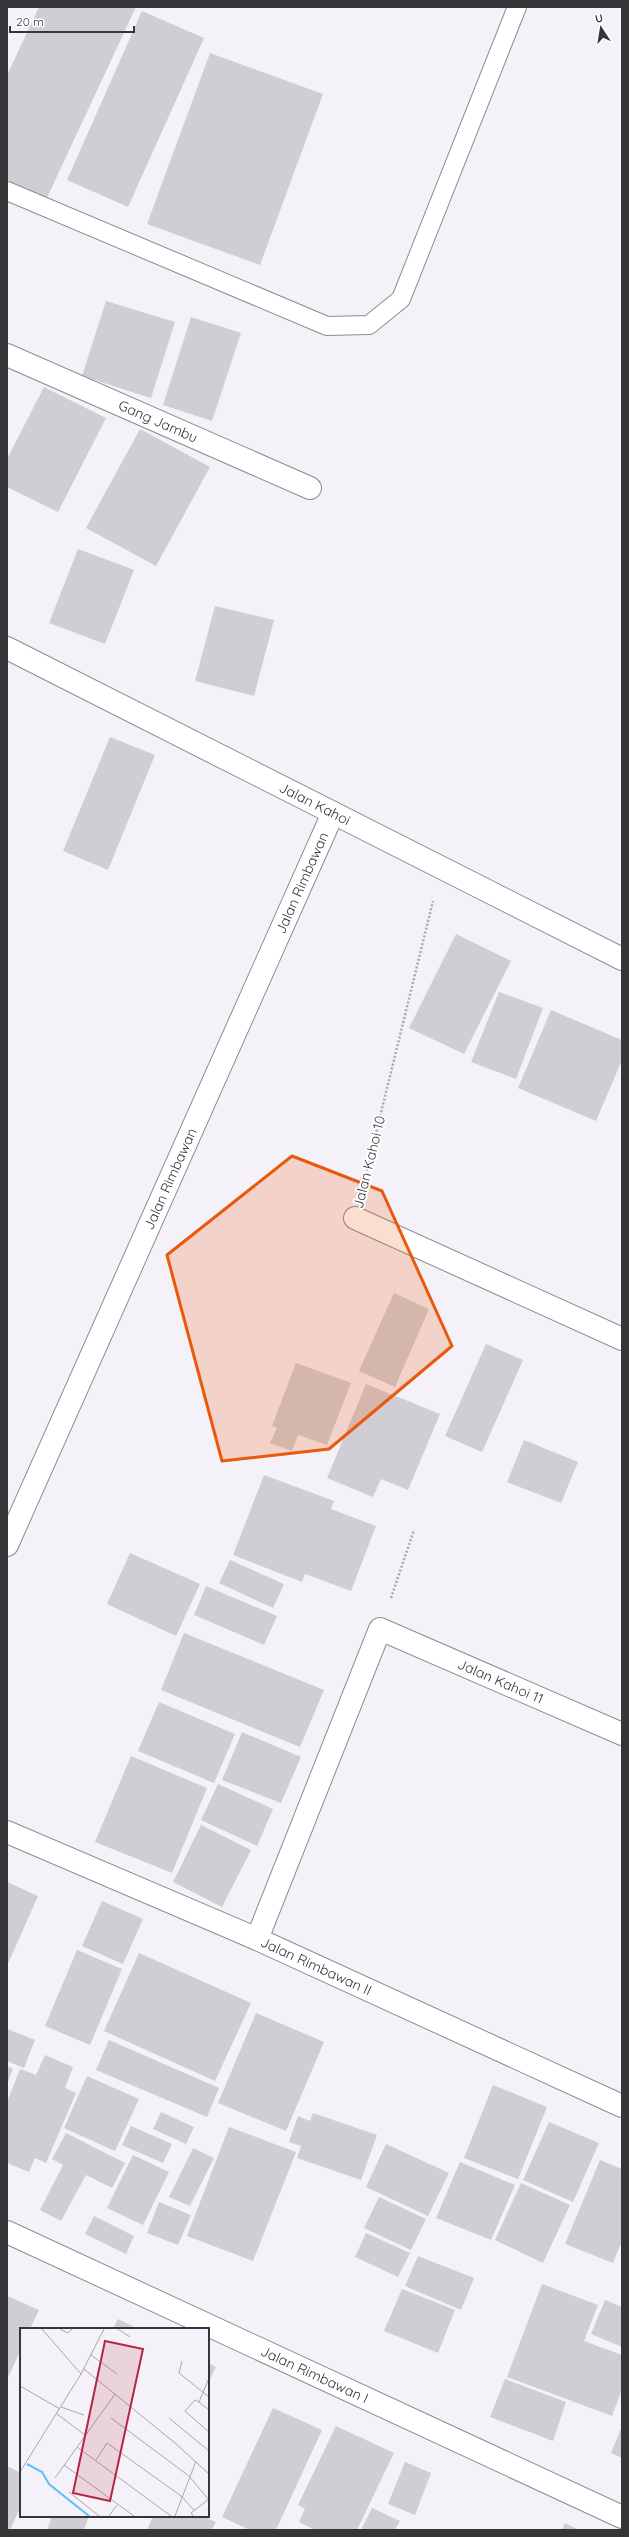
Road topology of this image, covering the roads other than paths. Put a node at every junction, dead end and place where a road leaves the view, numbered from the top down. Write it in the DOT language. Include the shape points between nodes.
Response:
graph roads {
  1 [pos="517,7"];
  2 [pos="7,191"];
  3 [pos="7,355"];
  4 [pos="310,488"];
  5 [pos="7,648"];
  6 [pos="333,813"];
  7 [pos="622,959"];
  8 [pos="355,1218"];
  9 [pos="622,1339"];
  10 [pos="7,1545"];
  11 [pos="622,1734"];
  12 [pos="7,1832"];
  13 [pos="257,1939"];
  14 [pos="622,2106"];
  15 [pos="7,2232"];
  16 [pos="622,2517"];
  1 -- 2 [label="lane" via="401,299 370,325 327,326"];
  3 -- 4 [label="street, Gang Jambu"];
  5 -- 6 [label="street, Jalan Kahoi"];
  6 -- 7 [label="street, Jalan Kahoi"];
  6 -- 10 [label="street, Jalan Rimbawan"];
  8 -- 9 [label="street, Jalan Kahoi 10"];
  11 -- 13 [label="street, Jalan Kahoi 11" via="380,1629"];
  12 -- 13 [label="street, Jalan Rimbawan II"];
  13 -- 14 [label="street, Jalan Rimbawan II"];
  15 -- 16 [label="street, Jalan Rimbawan I"];
}
